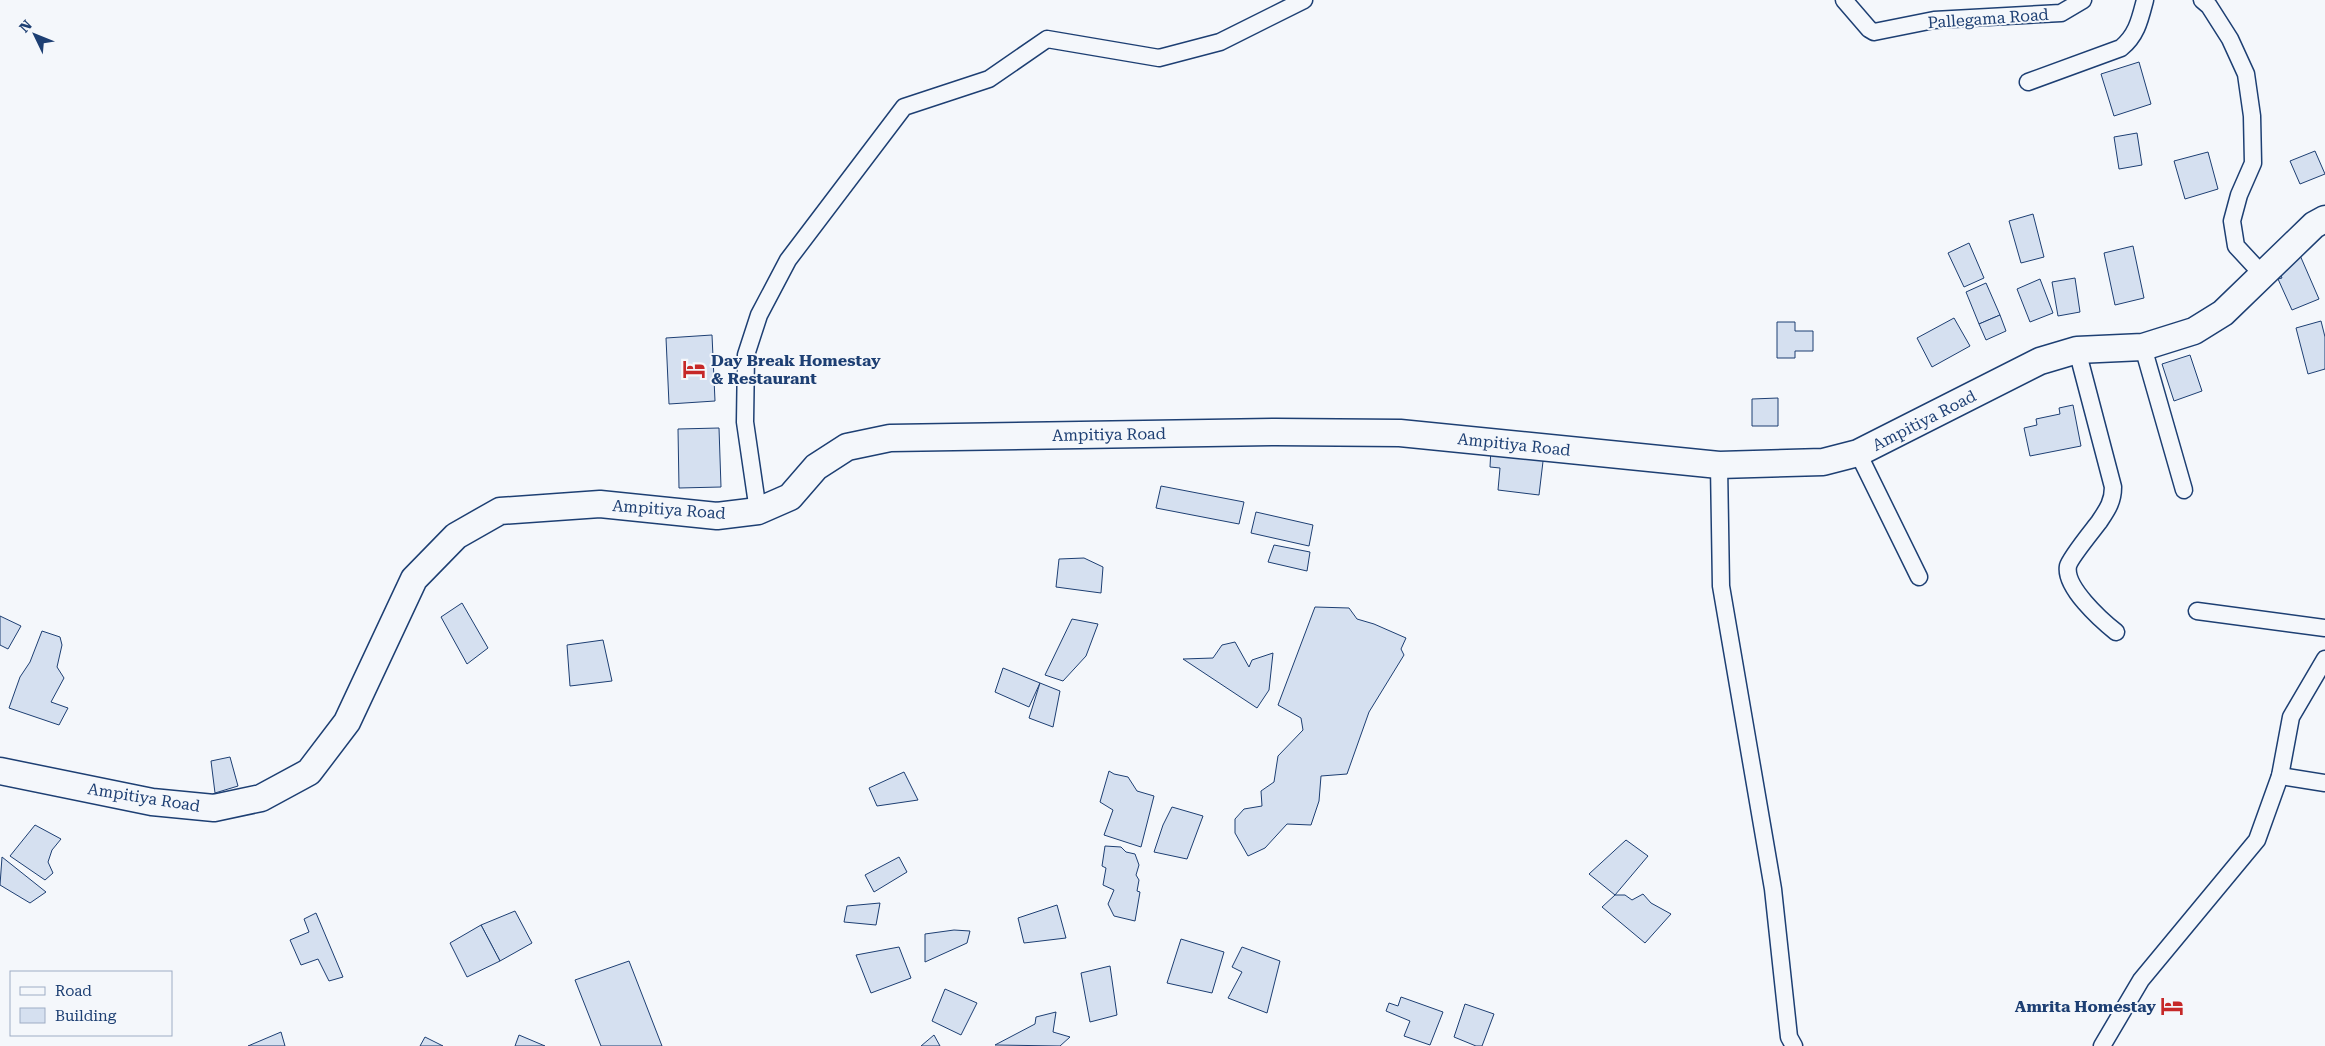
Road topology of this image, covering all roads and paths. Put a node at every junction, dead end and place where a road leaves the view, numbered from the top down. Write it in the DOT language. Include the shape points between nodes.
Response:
graph roads {
  1 [pos="1304,0"];
  2 [pos="1844,0"];
  3 [pos="2083,0"];
  4 [pos="2145,0"];
  5 [pos="2209,2"];
  6 [pos="2028,82"];
  7 [pos="2325,219"];
  8 [pos="2262,274"];
  9 [pos="2143,347"];
  10 [pos="2077,350"];
  11 [pos="1858,453"];
  12 [pos="1719,465"];
  13 [pos="2184,490"];
  14 [pos="758,511"];
  15 [pos="1920,577"];
  16 [pos="2197,611"];
  17 [pos="2325,628"];
  18 [pos="2116,632"];
  19 [pos="2325,659"];
  20 [pos="0,771"];
  21 [pos="2280,776"];
  22 [pos="2325,783"];
  23 [pos="1794,1046"];
  24 [pos="2102,1046"];
  1 -- 14 [label="street" via="1220,42 1159,58 1048,39 989,79 904,107 788,260 759,315 746,355 745,422"];
  2 -- 3 [label="street, Pallegama Road" via="1874,32 1934,20 2061,13"];
  4 -- 6 [label="street" via="2136,31 2121,48"];
  5 -- 8 [label="street" via="2246,74 2252,116 2253,163 2232,221 2236,246"];
  7 -- 8 [label="main road, Ampitiya Road" via="2314,225"];
  8 -- 9 [label="main road, Ampitiya Road" via="2223,313 2194,331"];
  9 -- 10 [label="main road, Ampitiya Road"];
  9 -- 13 [label="street"];
  10 -- 11 [label="main road, Ampitiya Road" via="2040,361"];
  10 -- 18 [label="street" via="2113,488 2113,500 2068,566 2071,583 2096,617"];
  11 -- 12 [label="main road, Ampitiya Road" via="1823,462"];
  11 -- 15 [label="street"];
  12 -- 14 [label="main road, Ampitiya Road" via="1400,433 890,438 848,447 816,467 790,497"];
  12 -- 23 [label="street" via="1721,586 1773,889 1789,1037"];
  14 -- 20 [label="main road, Ampitiya Road" via="717,516 600,504 500,511 456,536 414,579 347,722 309,772 261,798 214,808 152,802"];
  16 -- 17 [label="street"];
  19 -- 21 [label="street" via="2291,717"];
  21 -- 22 [label="street"];
  21 -- 24 [label="street" via="2257,840 2141,980"];
}
